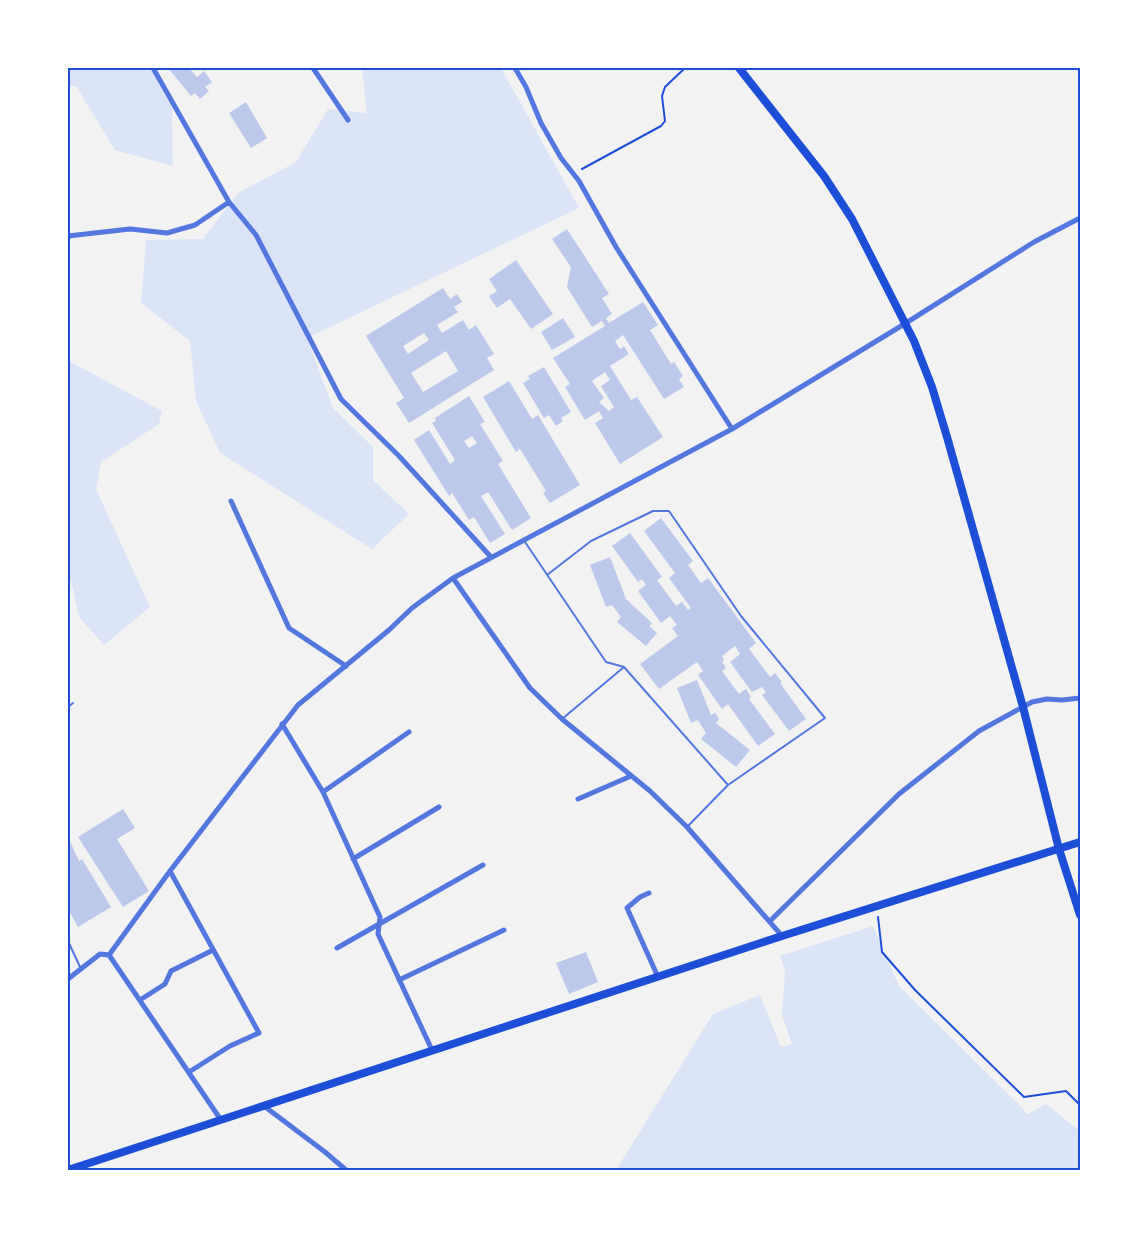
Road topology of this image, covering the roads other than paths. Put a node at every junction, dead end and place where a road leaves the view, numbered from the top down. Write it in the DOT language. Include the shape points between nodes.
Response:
graph roads {
  1 [pos="153,68"];
  2 [pos="313,68"];
  3 [pos="515,68"];
  4 [pos="739,68"];
  5 [pos="348,120"];
  6 [pos="229,202"];
  7 [pos="1080,218"];
  8 [pos="68,236"];
  9 [pos="906,323"];
  10 [pos="732,429"];
  11 [pos="231,501"];
  12 [pos="524,540"];
  13 [pos="491,557"];
  14 [pos="547,575"];
  15 [pos="453,579"];
  16 [pos="346,666"];
  17 [pos="624,667"];
  18 [pos="1080,698"];
  19 [pos="73,703"];
  20 [pos="68,707"];
  21 [pos="1023,707"];
  22 [pos="562,719"];
  23 [pos="282,724"];
  24 [pos="409,732"];
  25 [pos="632,776"];
  26 [pos="728,785"];
  27 [pos="322,792"];
  28 [pos="578,799"];
  29 [pos="439,807"];
  30 [pos="687,827"];
  31 [pos="1080,842"];
  32 [pos="1059,849"];
  33 [pos="353,859"];
  34 [pos="483,865"];
  35 [pos="170,871"];
  36 [pos="649,893"];
  37 [pos="1080,915"];
  38 [pos="770,921"];
  39 [pos="379,925"];
  40 [pos="504,930"];
  41 [pos="782,936"];
  42 [pos="68,941"];
  43 [pos="336,948"];
  44 [pos="213,950"];
  45 [pos="109,955"];
  46 [pos="81,969"];
  47 [pos="658,977"];
  48 [pos="68,979"];
  49 [pos="399,980"];
  50 [pos="140,1000"];
  51 [pos="432,1050"];
  52 [pos="189,1072"];
  53 [pos="264,1106"];
  54 [pos="221,1120"];
  55 [pos="68,1170"];
  56 [pos="345,1170"];
  1 -- 6 [label="street"];
  2 -- 5 [label="street"];
  3 -- 10 [label="street" via="561,158"];
  4 -- 9 [label="main road" via="824,176 852,219"];
  6 -- 8 [label="street" via="195,225 166,233 130,229"];
  6 -- 13 [label="street" via="256,235 341,399"];
  7 -- 9 [label="street" via="1034,242"];
  9 -- 10 [label="street"];
  9 -- 21 [label="main road" via="935,397"];
  10 -- 12 [label="street"];
  11 -- 16 [label="street" via="289,628"];
  12 -- 13 [label="street"];
  12 -- 14 [label="lane"];
  13 -- 15 [label="street"];
  14 -- 17 [label="lane" via="606,662"];
  14 -- 26 [label="lane" via="591,542 653,511 669,511 741,615 825,718"];
  15 -- 16 [label="street" via="412,608"];
  15 -- 22 [label="street" via="530,688"];
  16 -- 23 [label="street" via="298,705"];
  17 -- 22 [label="lane"];
  17 -- 26 [label="lane"];
  18 -- 21 [label="street" via="1047,699"];
  19 -- 20 [label="lane"];
  21 -- 32 [label="main road"];
  21 -- 38 [label="street" via="979,731 899,794"];
  22 -- 25 [label="street"];
  23 -- 27 [label="street"];
  23 -- 35 [label="street"];
  24 -- 27 [label="street"];
  25 -- 28 [label="street"];
  25 -- 30 [label="street"];
  26 -- 30 [label="lane"];
  27 -- 33 [label="street"];
  29 -- 33 [label="street"];
  30 -- 38 [label="street"];
  31 -- 32 [label="main road"];
  32 -- 37 [label="main road"];
  32 -- 41 [label="main road"];
  33 -- 39 [label="street" via="380,917"];
  34 -- 39 [label="street"];
  35 -- 44 [label="street"];
  35 -- 45 [label="street"];
  36 -- 47 [label="street" via="627,908"];
  38 -- 41 [label="street"];
  39 -- 43 [label="street"];
  39 -- 49 [label="street" via="378,934"];
  40 -- 49 [label="street"];
  41 -- 47 [label="main road"];
  42 -- 46 [label="lane"];
  44 -- 50 [label="street" via="171,971 165,984"];
  44 -- 52 [label="street" via="259,1033"];
  45 -- 46 [label="street" via="100,954"];
  45 -- 50 [label="street"];
  46 -- 48 [label="street"];
  47 -- 51 [label="main road"];
  49 -- 51 [label="street"];
  50 -- 52 [label="street"];
  51 -- 53 [label="main road"];
  52 -- 54 [label="street"];
  53 -- 54 [label="main road"];
  53 -- 56 [label="street"];
  54 -- 55 [label="main road"];
}
